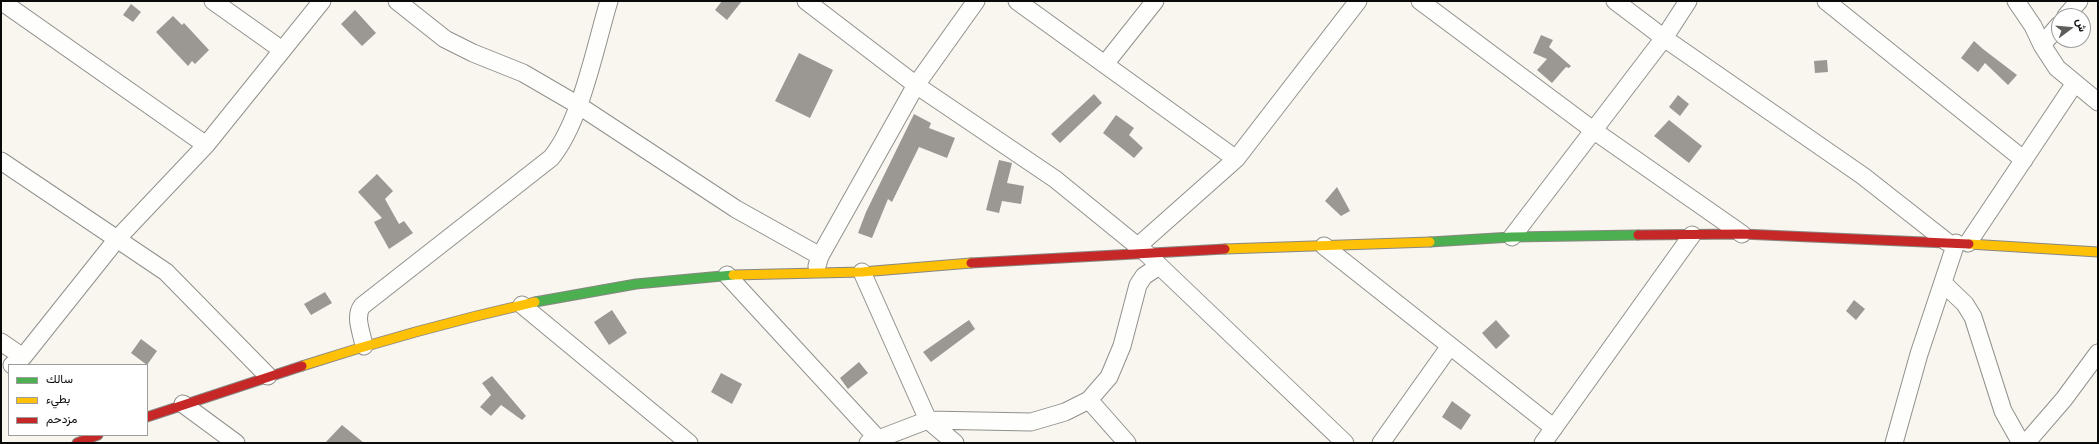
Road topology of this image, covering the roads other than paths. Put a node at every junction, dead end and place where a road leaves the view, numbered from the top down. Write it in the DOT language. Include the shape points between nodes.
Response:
graph roads {
  1 [pos="1,1"];
  2 [pos="213,1"];
  3 [pos="322,1"];
  4 [pos="397,1"];
  5 [pos="609,1"];
  6 [pos="806,1"];
  7 [pos="976,1"];
  8 [pos="1018,1"];
  9 [pos="1155,1"];
  10 [pos="1358,1"];
  11 [pos="1420,1"];
  12 [pos="1615,1"];
  13 [pos="1688,1"];
  14 [pos="1826,1"];
  15 [pos="2016,1"];
  16 [pos="2051,34"];
  17 [pos="1664,38"];
  18 [pos="2042,45"];
  19 [pos="282,50"];
  20 [pos="1105,64"];
  21 [pos="2075,83"];
  22 [pos="916,85"];
  23 [pos="2098,102"];
  24 [pos="578,105"];
  25 [pos="1593,130"];
  26 [pos="206,145"];
  27 [pos="1236,159"];
  28 [pos="2024,160"];
  29 [pos="1,161"];
  30 [pos="1742,234"];
  31 [pos="1692,235"];
  32 [pos="1512,237"];
  33 [pos="117,239"];
  34 [pos="1957,243"];
  35 [pos="1324,246"];
  36 [pos="1142,250"];
  37 [pos="2096,254"];
  38 [pos="817,264"];
  39 [pos="1160,266"];
  40 [pos="862,272"];
  41 [pos="727,275"];
  42 [pos="1943,283"];
  43 [pos="522,305"];
  44 [pos="1,342"];
  45 [pos="364,346"];
  46 [pos="1450,346"];
  47 [pos="2098,353"];
  48 [pos="18,361"];
  49 [pos="268,376"];
  50 [pos="1089,400"];
  51 [pos="183,404"];
  52 [pos="148,417"];
  53 [pos="928,420"];
  54 [pos="1554,428"];
  55 [pos="95,436"];
  56 [pos="873,441"];
  57 [pos="77,443"];
  58 [pos="236,443"];
  59 [pos="689,443"];
  60 [pos="955,443"];
  61 [pos="1127,443"];
  62 [pos="1345,443"];
  63 [pos="1381,443"];
  64 [pos="1543,443"];
  65 [pos="1894,443"];
  66 [pos="2021,443"];
  67 [pos="2026,443"];
  1 -- 26 [label="street"];
  2 -- 19 [label="street"];
  3 -- 19 [label="street"];
  4 -- 24 [label="street" via="446,39 523,73"];
  5 -- 24 [label="street"];
  6 -- 22 [label="street"];
  7 -- 22 [label="street"];
  8 -- 20 [label="street"];
  9 -- 20 [label="street"];
  10 -- 27 [label="street"];
  11 -- 25 [label="street"];
  12 -- 17 [label="street"];
  13 -- 17 [label="street"];
  14 -- 28 [label="street"];
  15 -- 18 [label="street"];
  16 -- 18 [label="street"];
  17 -- 25 [label="street"];
  17 -- 34 [label="street"];
  18 -- 21 [label="street" via="2057,68"];
  19 -- 26 [label="street"];
  20 -- 27 [label="street"];
  21 -- 23 [label="street"];
  21 -- 28 [label="street"];
  22 -- 36 [label="street" via="1055,179"];
  22 -- 38 [label="street"];
  24 -- 38 [label="street"];
  24 -- 45 [label="street" via="561,146 551,158 362,306 358,317"];
  25 -- 30 [label="street"];
  25 -- 32 [label="street"];
  26 -- 33 [label="street"];
  27 -- 36 [label="street"];
  28 -- 34 [label="street"];
  29 -- 33 [label="street"];
  30 -- 31 [label="main road"];
  30 -- 34 [label="main road"];
  31 -- 32 [label="main road"];
  31 -- 54 [label="street"];
  32 -- 35 [label="main road"];
  33 -- 48 [label="street"];
  33 -- 49 [label="street" via="166,272"];
  34 -- 37 [label="main road"];
  34 -- 42 [label="street"];
  35 -- 36 [label="main road"];
  35 -- 46 [label="street"];
  36 -- 39 [label="street"];
  36 -- 40 [label="main road"];
  38 -- 40 [label="main road"];
  38 -- 41 [label="main road"];
  39 -- 50 [label="street" via="1144,276 1138,285 1122,346 1109,377"];
  39 -- 62 [label="street"];
  40 -- 53 [label="street"];
  41 -- 43 [label="main road" via="636,284"];
  41 -- 56 [label="street"];
  42 -- 65 [label="street" via="1919,354"];
  42 -- 66 [label="street" via="1965,304 1973,316 2003,412"];
  43 -- 45 [label="main road"];
  43 -- 59 [label="street"];
  44 -- 48 [label="street"];
  45 -- 49 [label="main road"];
  46 -- 54 [label="street"];
  46 -- 63 [label="street"];
  47 -- 67 [label="street" via="2064,399"];
  49 -- 51 [label="main road"];
  50 -- 53 [label="street" via="1065,412 1031,422"];
  50 -- 61 [label="street"];
  51 -- 52 [label="main road"];
  51 -- 58 [label="street"];
  53 -- 56 [label="street"];
  53 -- 60 [label="street"];
  54 -- 64 [label="street"];
  55 -- 57 [label="main road"];
}
